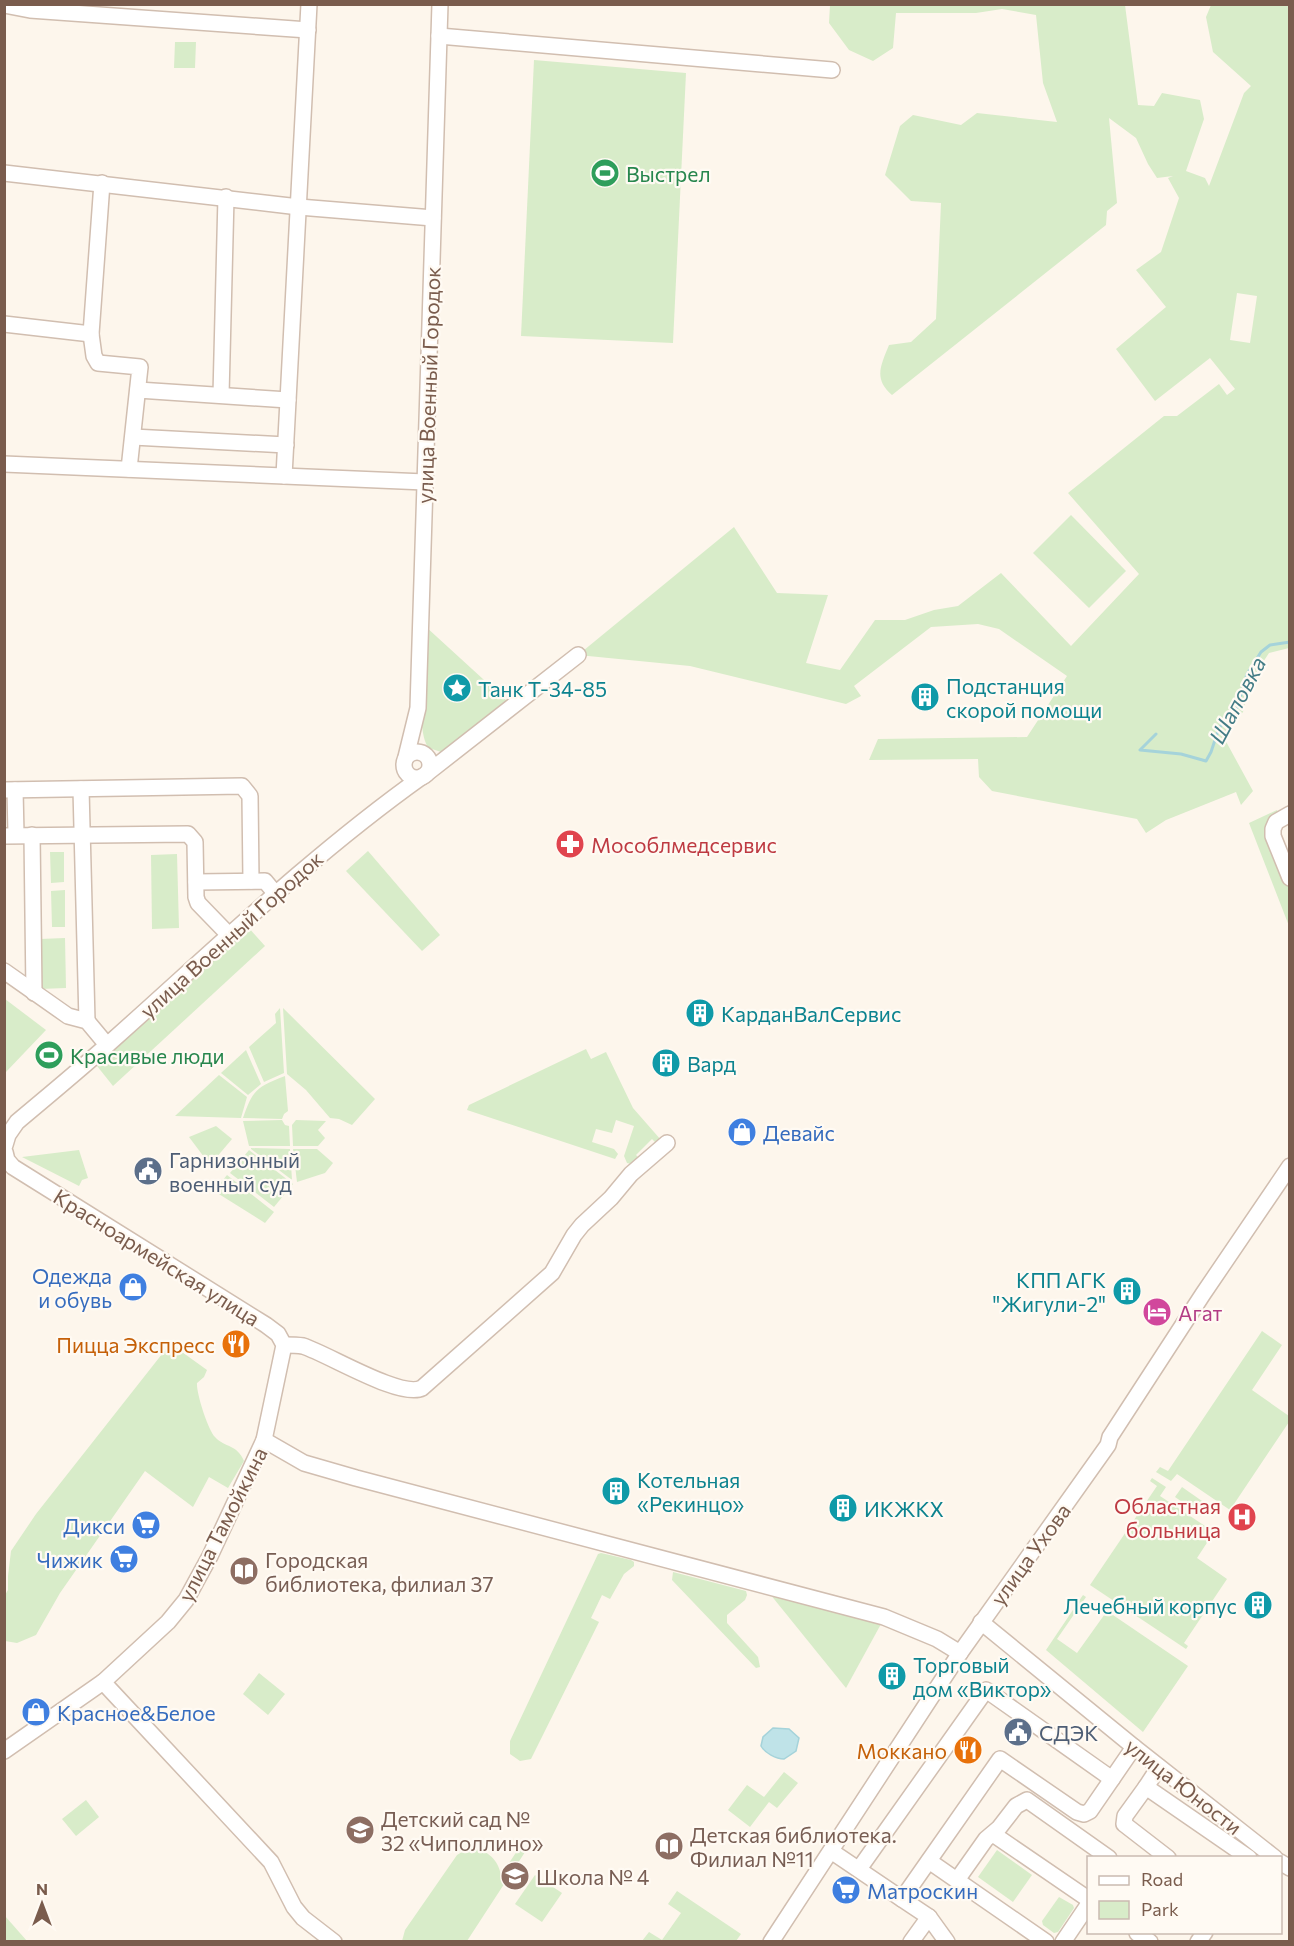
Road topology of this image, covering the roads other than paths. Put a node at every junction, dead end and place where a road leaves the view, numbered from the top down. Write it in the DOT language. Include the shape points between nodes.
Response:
graph roads {
  1 [pos="309,4"];
  2 [pos="4,5"];
  3 [pos="440,8"];
  4 [pos="308,30"];
  5 [pos="439,36"];
  6 [pos="832,70"];
  7 [pos="4,173"];
  8 [pos="102,183"];
  9 [pos="226,197"];
  10 [pos="298,207"];
  11 [pos="433,218"];
  12 [pos="4,324"];
  13 [pos="91,334"];
  14 [pos="138,390"];
  15 [pos="221,395"];
  16 [pos="288,400"];
  17 [pos="133,437"];
  18 [pos="286,445"];
  19 [pos="4,464"];
  20 [pos="129,469"];
  21 [pos="284,476"];
  22 [pos="425,482"];
  23 [pos="578,655"];
  24 [pos="417,708"];
  25 [pos="456,752"];
  26 [pos="426,756"];
  27 [pos="405,763"];
  28 [pos="425,775"];
  29 [pos="81,789"];
  30 [pos="10,790"];
  31 [pos="381,806"];
  32 [pos="1290,814"];
  33 [pos="32,835"];
  34 [pos="82,835"];
  35 [pos="10,836"];
  36 [pos="1290,878"];
  37 [pos="251,881"];
  38 [pos="196,882"];
  39 [pos="275,893"];
  40 [pos="229,935"];
  41 [pos="4,971"];
  42 [pos="34,993"];
  43 [pos="87,1021"];
  44 [pos="107,1045"];
  45 [pos="11,1125"];
  46 [pos="5,1143"];
  47 [pos="667,1143"];
  48 [pos="5,1153"];
  49 [pos="9,1166"];
  50 [pos="1290,1166"];
  51 [pos="283,1352"];
  52 [pos="264,1440"];
  53 [pos="981,1622"];
  54 [pos="960,1653"];
  55 [pos="103,1682"];
  56 [pos="1134,1747"];
  57 [pos="4,1751"];
  58 [pos="1159,1767"];
  59 [pos="1112,1779"];
  60 [pos="1146,1787"];
  61 [pos="993,1834"];
  62 [pos="831,1851"];
  63 [pos="1108,1856"];
  64 [pos="1167,1856"];
  65 [pos="1248,1856"];
  66 [pos="1274,1856"];
  67 [pos="929,1861"];
  68 [pos="859,1869"];
  69 [pos="957,1881"];
  70 [pos="1087,1898"];
  71 [pos="902,1899"];
  72 [pos="1087,1908"];
  73 [pos="929,1917"];
  74 [pos="334,1941"];
  75 [pos="771,1941"];
  76 [pos="911,1941"];
  77 [pos="947,1941"];
  78 [pos="1046,1941"];
  79 [pos="1064,1941"];
  1 -- 4 [label="street"];
  2 -- 4 [label="street"];
  3 -- 5 [label="street, улица Военный Городок"];
  4 -- 10 [label="street"];
  5 -- 6 [label="street"];
  5 -- 11 [label="street, улица Военный Городок"];
  7 -- 8 [label="street"];
  8 -- 9 [label="street"];
  8 -- 13 [label="street"];
  9 -- 10 [label="street"];
  9 -- 15 [label="street"];
  10 -- 11 [label="street"];
  10 -- 16 [label="street"];
  11 -- 22 [label="street, улица Военный Городок"];
  12 -- 13 [label="street"];
  13 -- 14 [label="street" via="98,363 140,367"];
  14 -- 15 [label="street"];
  14 -- 17 [label="street"];
  15 -- 16 [label="street"];
  16 -- 18 [label="street"];
  17 -- 18 [label="street"];
  17 -- 20 [label="street"];
  18 -- 21 [label="street"];
  19 -- 20 [label="street"];
  20 -- 21 [label="street"];
  21 -- 22 [label="street"];
  22 -- 24 [label="street, улица Военный Городок"];
  23 -- 25 [label="street, улица Военный Городок"];
  24 -- 26 [label="street"];
  24 -- 27 [label="street, улица Военный Городок"];
  25 -- 26 [label="street"];
  25 -- 28 [label="street, улица Военный Городок"];
  26 -- 27 [label="street" via="416,752"];
  26 -- 28 [label="street" via="430,764"];
  27 -- 28 [label="street" via="411,777"];
  27 -- 31 [label="street, улица Военный Городок"];
  28 -- 31 [label="street, улица Военный Городок"];
  29 -- 30 [label="street"];
  29 -- 34 [label="street"];
  29 -- 37 [label="street" via="242,786 250,796"];
  30 -- 35 [label="street"];
  31 -- 39 [label="street, улица Военный Городок"];
  32 -- 36 [label="street" via="1274,825 1274,836"];
  33 -- 34 [label="street"];
  33 -- 35 [label="street"];
  33 -- 42 [label="street"];
  34 -- 38 [label="street" via="189,834 195,842"];
  34 -- 43 [label="street"];
  37 -- 38 [label="street"];
  37 -- 39 [label="street" via="265,881"];
  38 -- 40 [label="street" via="198,903"];
  39 -- 40 [label="street, улица Военный Городок"];
  40 -- 44 [label="street, улица Военный Городок"];
  41 -- 42 [label="street"];
  42 -- 43 [label="street" via="68,1016"];
  43 -- 44 [label="street"];
  44 -- 45 [label="street, улица Военный Городок"];
  45 -- 46 [label="street"];
  46 -- 48 [label="street"];
  47 -- 51 [label="street" via="582,1225 552,1273 417,1391 394,1386 301,1346"];
  48 -- 49 [label="street"];
  49 -- 51 [label="street, Красноармейская улица" via="266,1325 278,1334"];
  50 -- 53 [label="street, улица Ухова" via="1203,1293 1107,1445"];
  51 -- 52 [label="street, улица Тамойкина"];
  52 -- 54 [label="street" via="304,1463 356,1478 884,1617"];
  52 -- 55 [label="street, улица Тамойкина" via="186,1600"];
  53 -- 54 [label="street, улица Ухова"];
  53 -- 56 [label="street, улица Юности"];
  54 -- 62 [label="street, улица Ухова"];
  55 -- 57 [label="street, улица Тамойкина"];
  55 -- 74 [label="street" via="271,1862 303,1918"];
  56 -- 58 [label="street, улица Юности"];
  56 -- 59 [label="street"];
  58 -- 60 [label="street"];
  58 -- 66 [label="street, улица Юности"];
  59 -- 67 [label="street" via="1084,1814 1000,1759"];
  59 -- 68 [label="street" via="986,1690"];
  60 -- 64 [label="street" via="1125,1816 1124,1824"];
  60 -- 65 [label="street"];
  61 -- 63 [label="street" via="1016,1806 1027,1800"];
  61 -- 69 [label="street"];
  61 -- 70 [label="street"];
  62 -- 68 [label="street"];
  62 -- 75 [label="street, улица Ухова"];
  67 -- 69 [label="street"];
  67 -- 71 [label="street"];
  68 -- 71 [label="street"];
  69 -- 78 [label="street"];
  71 -- 73 [label="street"];
  72 -- 79 [label="street"];
  73 -- 76 [label="street"];
  73 -- 77 [label="street"];
}
